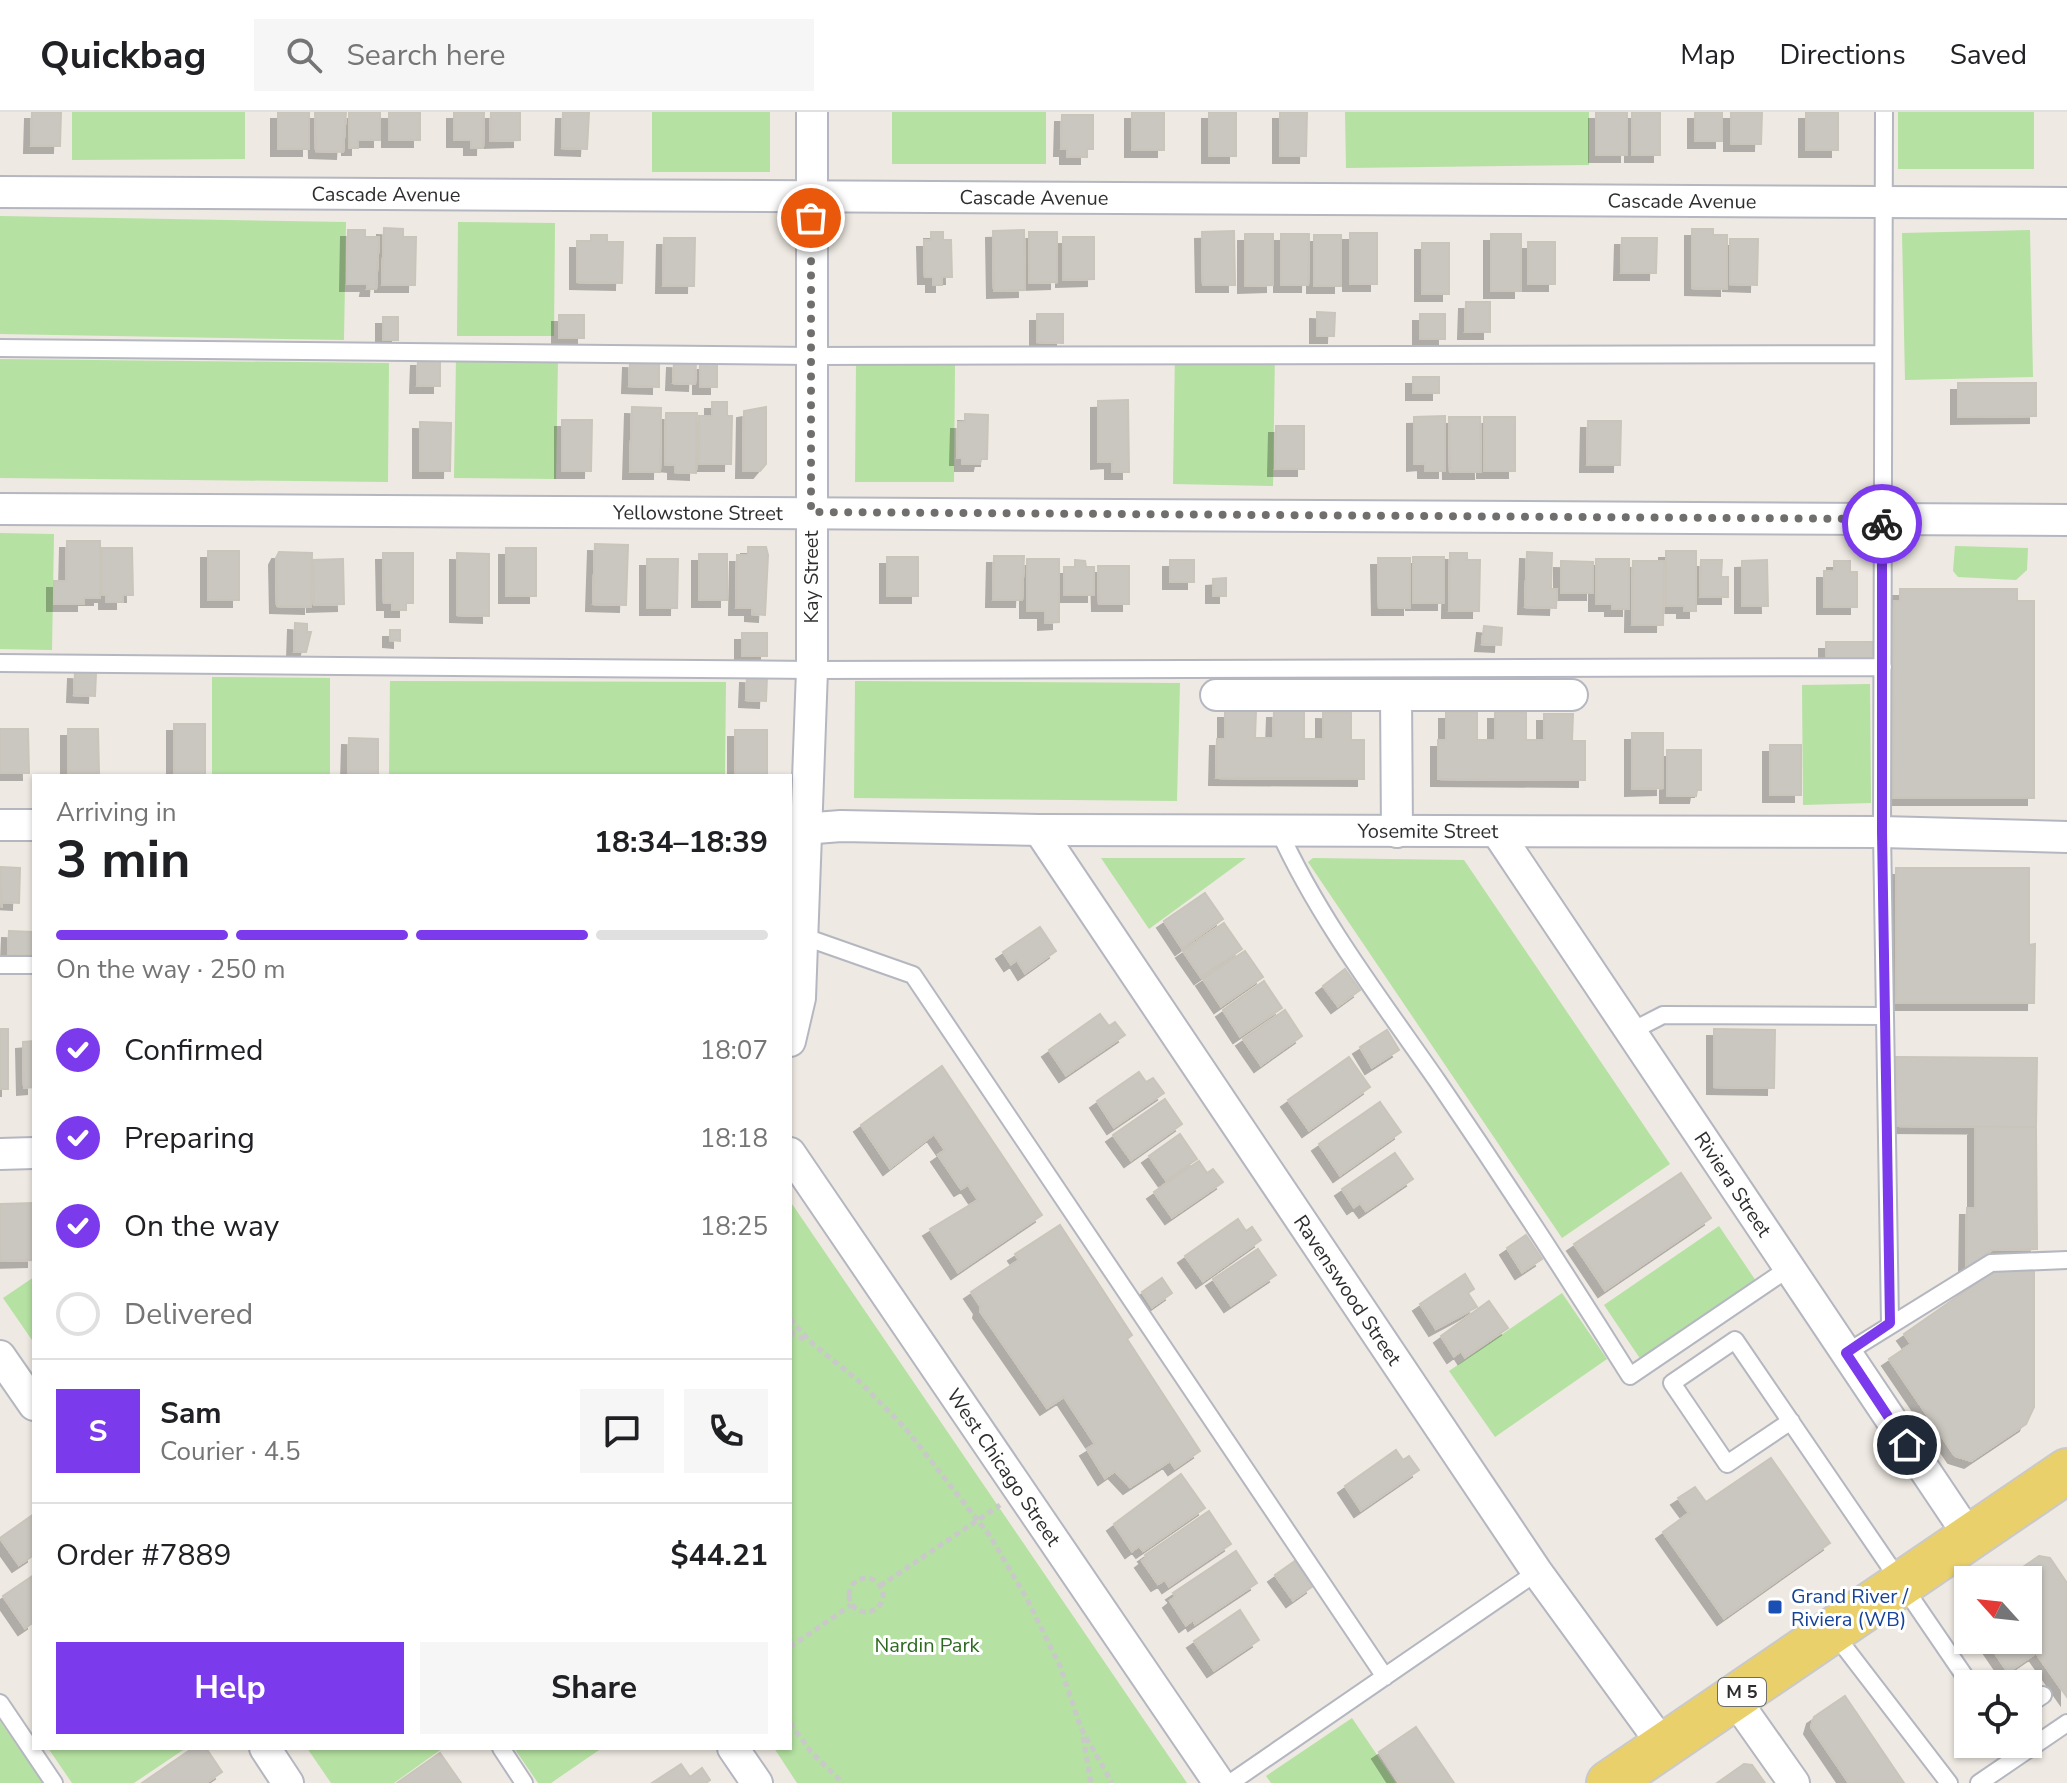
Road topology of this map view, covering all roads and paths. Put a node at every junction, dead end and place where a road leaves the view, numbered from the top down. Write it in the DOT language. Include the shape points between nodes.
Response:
graph roads {
  1 [pos="812,112"];
  2 [pos="1884,112"];
  3 [pos="0,192"];
  4 [pos="811,195"];
  5 [pos="1884,202"];
  6 [pos="2067,203"];
  7 [pos="0,348"];
  8 [pos="1883,354"];
  9 [pos="811,356"];
  10 [pos="0,509"];
  11 [pos="811,512"];
  12 [pos="1882,519"];
  13 [pos="2067,520"];
  14 [pos="0,663"];
  15 [pos="1883,667"];
  16 [pos="812,670"];
  17 [pos="1216,695"];
  18 [pos="1396,695"];
  19 [pos="1572,695"];
  20 [pos="0,825"];
  21 [pos="32,825"];
  22 [pos="798,830"];
  23 [pos="1039,830"];
  24 [pos="1279,831"];
  25 [pos="1397,832"];
  26 [pos="1497,832"];
  27 [pos="1882,832"];
  28 [pos="2067,837"];
  29 [pos="798,943"];
  30 [pos="0,965"];
  31 [pos="32,965"];
  32 [pos="1885,1016"];
  33 [pos="792,1032"];
  34 [pos="1630,1032"];
  35 [pos="32,1153"];
  36 [pos="0,1154"];
  37 [pos="792,1156"];
  38 [pos="2067,1260"];
  39 [pos="1789,1268"];
  40 [pos="792,1321"];
  41 [pos="1890,1323"];
  42 [pos="792,1333"];
  43 [pos="813,1344"];
  44 [pos="1846,1353"];
  45 [pos="0,1356"];
  46 [pos="32,1402"];
  47 [pos="1791,1421"];
  48 [pos="2067,1471"];
  49 [pos="1021,1492"];
  50 [pos="978,1520"];
  51 [pos="1969,1536"];
  52 [pos="1537,1572"];
  53 [pos="1901,1584"];
  54 [pos="880,1586"];
  55 [pos="851,1605"];
  56 [pos="1832,1631"];
  57 [pos="792,1646"];
  58 [pos="1960,1670"];
  59 [pos="1385,1677"];
  60 [pos="1734,1698"];
  61 [pos="0,1703"];
  62 [pos="2067,1723"];
  63 [pos="792,1726"];
  64 [pos="1081,1728"];
  65 [pos="2042,1736"];
  66 [pos="1663,1745"];
  67 [pos="266,1750"];
  68 [pos="502,1750"];
  69 [pos="734,1750"];
  70 [pos="2007,1758"];
  71 [pos="54,1783"];
  72 [pos="288,1783"];
  73 [pos="524,1783"];
  74 [pos="757,1783"];
  75 [pos="843,1783"];
  76 [pos="1091,1783"];
  77 [pos="1112,1783"];
  78 [pos="1219,1783"];
  79 [pos="1230,1783"];
  80 [pos="1609,1783"];
  81 [pos="1794,1783"];
  82 [pos="1949,1783"];
  83 [pos="1979,1783"];
  1 -- 4 [label="street, Kay Street"];
  2 -- 5 [label="lane"];
  3 -- 4 [label="street, Cascade Avenue"];
  4 -- 5 [label="street, Cascade Avenue"];
  4 -- 9 [label="street, Kay Street"];
  5 -- 6 [label="street, Cascade Avenue"];
  5 -- 8 [label="lane"];
  7 -- 9 [label="lane"];
  8 -- 9 [label="lane"];
  8 -- 12 [label="lane"];
  9 -- 11 [label="street, Kay Street"];
  10 -- 11 [label="street, Yellowstone Street"];
  11 -- 12 [label="street, Yellowstone Street"];
  11 -- 16 [label="street, Kay Street"];
  12 -- 13 [label="street, Yellowstone Street"];
  12 -- 15 [label="lane"];
  14 -- 16 [label="lane"];
  15 -- 16 [label="lane"];
  15 -- 27 [label="lane"];
  16 -- 22 [label="street, Kay Street"];
  17 -- 18 [label="street"];
  18 -- 19 [label="street"];
  18 -- 25 [label="street"];
  20 -- 21 [label="street"];
  22 -- 23 [label="street, Yosemite Street"];
  22 -- 29 [label="street, Kay Street"];
  23 -- 24 [label="street, Yosemite Street"];
  23 -- 52 [label="street, Ravenswood Street"];
  24 -- 25 [label="street, Yosemite Street"];
  24 -- 39 [label="lane" via="1328,920 1506,1181 1630,1376"];
  25 -- 26 [label="street, Yosemite Street"];
  26 -- 27 [label="street, Yosemite Street"];
  26 -- 34 [label="street, Riviera Street"];
  27 -- 28 [label="street, Yosemite Street"];
  27 -- 32 [label="lane"];
  29 -- 33 [label="street, Kay Street" via="800,998"];
  29 -- 59 [label="lane" via="913,975"];
  30 -- 31 [label="lane"];
  32 -- 34 [label="lane" via="1663,1015"];
  32 -- 41 [label="lane"];
  34 -- 39 [label="street, Riviera Street"];
  35 -- 36 [label="street"];
  37 -- 49 [label="street, West Chicago Street"];
  38 -- 41 [label="lane" via="1991,1263"];
  39 -- 44 [label="street, Riviera Street"];
  40 -- 43 [label="path"];
  41 -- 44 [label="lane"];
  42 -- 43 [label="path"];
  43 -- 50 [label="path" via="906,1429"];
  44 -- 51 [label="street, Riviera Street"];
  45 -- 46 [label="street"];
  47 -- 47 [label="lane" via="1735,1340 1672,1383 1727,1464"];
  47 -- 53 [label="lane"];
  48 -- 51 [label="main road, M 5"];
  49 -- 50 [label="path"];
  49 -- 78 [label="street, West Chicago Street"];
  50 -- 54 [label="path"];
  50 -- 64 [label="path" via="1034,1613 1060,1666"];
  51 -- 53 [label="main road, M 5"];
  52 -- 59 [label="lane"];
  52 -- 66 [label="street, Ravenswood Street"];
  53 -- 56 [label="main road, M 5"];
  53 -- 58 [label="lane"];
  54 -- 55 [label="path" via="882,1599 875,1610 862,1612"];
  54 -- 55 [label="path" via="869,1578 856,1581 849,1592"];
  55 -- 57 [label="path"];
  56 -- 60 [label="main road, M 5"];
  56 -- 82 [label="lane"];
  59 -- 79 [label="lane"];
  60 -- 66 [label="main road, M 5"];
  60 -- 81 [label="street"];
  61 -- 71 [label="lane"];
  62 -- 65 [label="lane"];
  63 -- 75 [label="path"];
  64 -- 76 [label="path"];
  64 -- 77 [label="path"];
  66 -- 80 [label="main road, M 5"];
  67 -- 72 [label="street"];
  68 -- 73 [label="lane"];
  69 -- 74 [label="street"];
  70 -- 83 [label="lane"];
}
